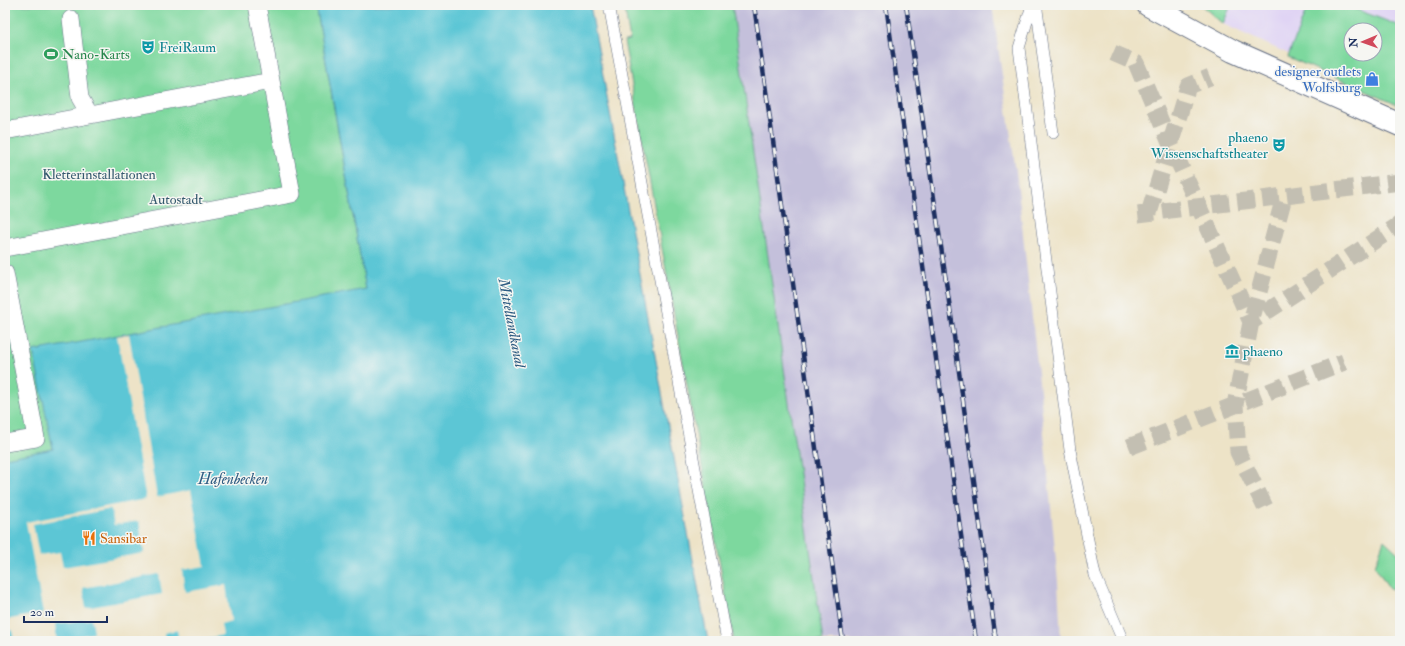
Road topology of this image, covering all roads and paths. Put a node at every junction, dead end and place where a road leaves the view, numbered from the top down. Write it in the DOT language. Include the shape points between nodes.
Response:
graph roads {
  1 [pos="257,5"];
  2 [pos="610,5"];
  3 [pos="1032,5"];
  4 [pos="1037,5"];
  5 [pos="1148,5"];
  6 [pos="71,19"];
  7 [pos="271,81"];
  8 [pos="90,115"];
  9 [pos="1400,125"];
  10 [pos="5,131"];
  11 [pos="1053,133"];
  12 [pos="5,248"];
  13 [pos="5,273"];
  14 [pos="5,444"];
  15 [pos="727,641"];
  16 [pos="1123,641"];
  1 -- 7 [label="street"];
  2 -- 15 [label="lane"];
  3 -- 16 [label="lane" via="1019,48 1070,450 1095,575"];
  4 -- 11 [label="lane"];
  5 -- 9 [label="street" via="1233,51"];
  6 -- 8 [label="street" via="80,98"];
  7 -- 8 [label="street"];
  7 -- 12 [label="street" via="292,194"];
  8 -- 10 [label="street"];
  13 -- 14 [label="street" via="36,438"];
}
